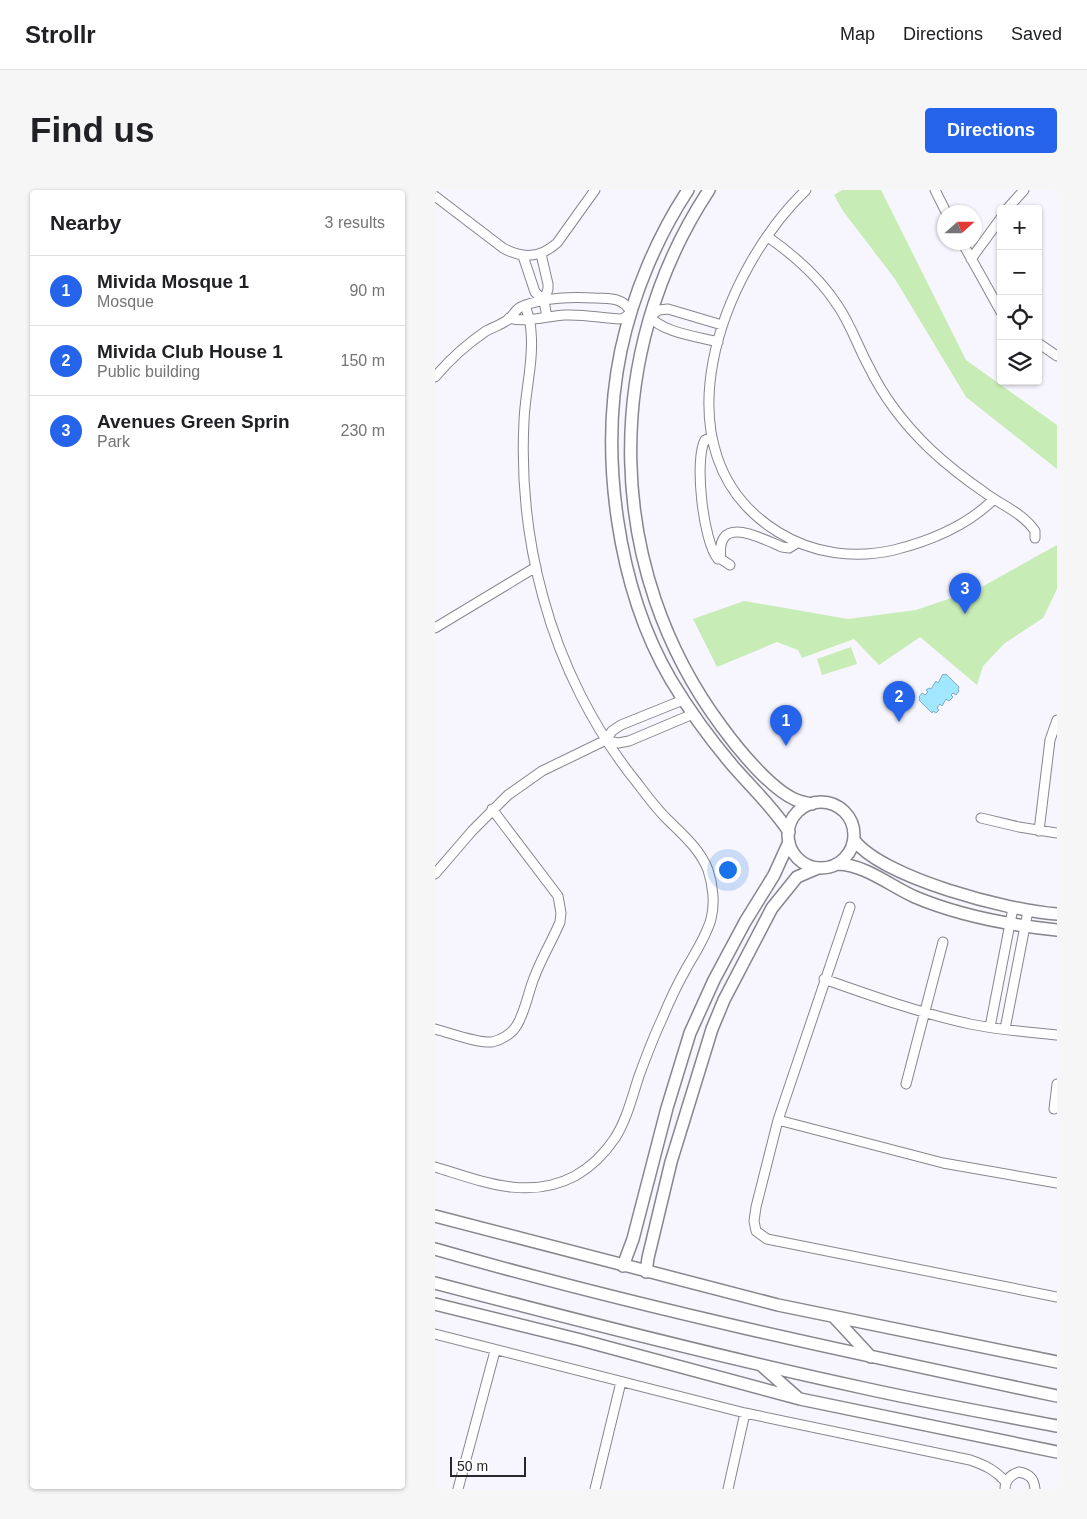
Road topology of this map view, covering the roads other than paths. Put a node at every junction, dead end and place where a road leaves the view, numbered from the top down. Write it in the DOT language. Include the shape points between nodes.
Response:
graph roads {
  1 [pos="595,190"];
  2 [pos="688,190"];
  3 [pos="709,190"];
  4 [pos="805,190"];
  5 [pos="935,190"];
  6 [pos="1023,190"];
  7 [pos="435,196"];
  8 [pos="942,205"];
  9 [pos="1010,205"];
  10 [pos="997,223"];
  11 [pos="768,237"];
  12 [pos="966,250"];
  13 [pos="541,254"];
  14 [pos="523,256"];
  15 [pos="971,259"];
  16 [pos="544,301"];
  17 [pos="525,305"];
  18 [pos="997,305"];
  19 [pos="631,313"];
  20 [pos="650,316"];
  21 [pos="547,317"];
  22 [pos="509,318"];
  23 [pos="530,320"];
  24 [pos="722,325"];
  25 [pos="718,342"];
  26 [pos="1042,347"];
  27 [pos="1057,356"];
  28 [pos="439,365"];
  29 [pos="435,377"];
  30 [pos="711,438"];
  31 [pos="994,499"];
  32 [pos="1035,538"];
  33 [pos="797,543"];
  34 [pos="721,559"];
  35 [pos="730,565"];
  36 [pos="536,567"];
  37 [pos="435,628"];
  38 [pos="683,700"];
  39 [pos="693,714"];
  40 [pos="1057,720"];
  41 [pos="606,740"];
  42 [pos="812,804"];
  43 [pos="492,809"];
  44 [pos="981,818"];
  45 [pos="1039,831"];
  46 [pos="1057,833"];
  47 [pos="789,837"];
  48 [pos="854,840"];
  49 [pos="838,864"];
  50 [pos="818,868"];
  51 [pos="435,874"];
  52 [pos="850,907"];
  53 [pos="1013,908"];
  54 [pos="1028,911"];
  55 [pos="1057,914"];
  56 [pos="1010,924"];
  57 [pos="1025,926"];
  58 [pos="1057,930"];
  59 [pos="943,942"];
  60 [pos="824,979"];
  61 [pos="924,1012"];
  62 [pos="990,1027"];
  63 [pos="435,1029"];
  64 [pos="1005,1029"];
  65 [pos="1057,1035"];
  66 [pos="906,1084"];
  67 [pos="1057,1084"];
  68 [pos="1054,1109"];
  69 [pos="778,1120"];
  70 [pos="435,1167"];
  71 [pos="1057,1184"];
  72 [pos="435,1216"];
  73 [pos="435,1249"];
  74 [pos="623,1266"];
  75 [pos="646,1272"];
  76 [pos="435,1283"];
  77 [pos="1057,1297"];
  78 [pos="435,1304"];
  79 [pos="834,1317"];
  80 [pos="435,1334"];
  81 [pos="495,1351"];
  82 [pos="871,1357"];
  83 [pos="1057,1362"];
  84 [pos="761,1365"];
  85 [pos="621,1382"];
  86 [pos="1057,1396"];
  87 [pos="800,1399"];
  88 [pos="745,1413"];
  89 [pos="1057,1426"];
  90 [pos="1057,1452"];
  91 [pos="1005,1486"];
  92 [pos="457,1489"];
  93 [pos="595,1489"];
  94 [pos="728,1489"];
  95 [pos="1035,1489"];
  1 -- 13 [label="street" via="557,244"];
  2 -- 19 [label="street" via="651,259"];
  3 -- 20 [label="street" via="682,236"];
  4 -- 11 [label="street"];
  5 -- 8 [label="street"];
  6 -- 9 [label="street"];
  7 -- 14 [label="street" via="503,248"];
  10 -- 15 [label="street"];
  11 -- 24 [label="street" via="749,267"];
  11 -- 31 [label="street" via="808,269 827,290 846,318 884,394 916,435 953,469"];
  12 -- 15 [label="street"];
  13 -- 14 [label="street"];
  13 -- 16 [label="street" via="548,289"];
  14 -- 16 [label="street" via="535,292"];
  15 -- 18 [label="street"];
  16 -- 17 [label="street"];
  16 -- 19 [label="street" via="581,297 619,300"];
  16 -- 21 [label="street"];
  17 -- 22 [label="street"];
  17 -- 23 [label="street"];
  19 -- 20 [label="street"];
  19 -- 21 [label="street" via="617,319 581,315"];
  19 -- 38 [label="street" via="615,388 612,438 617,514 625,559 643,620"];
  20 -- 24 [label="street" via="668,309"];
  20 -- 25 [label="street" via="663,328"];
  20 -- 42 [label="street" via="635,382 631,437 633,497 650,585 685,669 717,721 746,757 778,788 794,799"];
  21 -- 23 [label="street"];
  22 -- 23 [label="street"];
  22 -- 28 [label="street"];
  23 -- 36 [label="street" via="532,345 523,455 526,508"];
  24 -- 25 [label="street"];
  25 -- 30 [label="street" via="708,411"];
  26 -- 27 [label="street"];
  28 -- 29 [label="street"];
  30 -- 33 [label="street" via="725,475 748,509"];
  30 -- 34 [label="street" via="702,445 703,516 713,553"];
  31 -- 32 [label="street" via="1031,525"];
  31 -- 33 [label="street" via="974,516 946,532 889,551 852,554 812,549"];
  33 -- 34 [label="street" via="789,548 783,547 739,531 722,539"];
  34 -- 35 [label="street"];
  36 -- 37 [label="street"];
  36 -- 41 [label="street" via="563,657"];
  38 -- 39 [label="street"];
  38 -- 41 [label="street" via="621,724"];
  39 -- 41 [label="street" via="629,741"];
  39 -- 47 [label="street" via="734,767 773,808"];
  40 -- 45 [label="street" via="1050,740"];
  41 -- 43 [label="street" via="542,771"];
  41 -- 70 [label="street" via="639,786 689,841 703,862 712,885 713,902 706,934 662,1019 624,1120 604,1152 590,1165 557,1183 519,1189"];
  42 -- 47 [label="street" via="799,812 790,825"];
  42 -- 48 [label="street" via="828,803 844,812 852,825"];
  43 -- 51 [label="street"];
  43 -- 63 [label="street" via="558,896 560,922 537,971 517,1026 510,1033 502,1039 483,1042"];
  44 -- 45 [label="street"];
  45 -- 46 [label="street"];
  47 -- 50 [label="street" via="799,860"];
  47 -- 74 [label="street" via="774,875 745,922 701,1007 667,1108"];
  48 -- 49 [label="street" via="846,857"];
  48 -- 53 [label="street" via="870,855 915,877 947,890"];
  49 -- 50 [label="street"];
  49 -- 56 [label="street" via="856,867 914,897"];
  50 -- 75 [label="street" via="797,877 772,908 724,1000 671,1162"];
  52 -- 60 [label="street"];
  53 -- 54 [label="street"];
  53 -- 56 [label="street"];
  54 -- 55 [label="street"];
  54 -- 57 [label="street"];
  56 -- 57 [label="street"];
  56 -- 62 [label="street"];
  57 -- 58 [label="street"];
  57 -- 64 [label="street"];
  59 -- 61 [label="street"];
  60 -- 61 [label="street"];
  60 -- 69 [label="street"];
  61 -- 62 [label="street"];
  61 -- 66 [label="street"];
  62 -- 64 [label="street"];
  64 -- 65 [label="street"];
  67 -- 68 [label="street"];
  69 -- 71 [label="street" via="943,1163"];
  69 -- 77 [label="street" via="754,1221 756,1231 767,1240"];
  72 -- 74 [label="street"];
  73 -- 82 [label="street" via="619,1299"];
  74 -- 75 [label="street"];
  75 -- 79 [label="street"];
  76 -- 84 [label="street"];
  78 -- 87 [label="street"];
  79 -- 82 [label="street"];
  79 -- 83 [label="street"];
  80 -- 81 [label="street"];
  81 -- 85 [label="street"];
  81 -- 92 [label="street"];
  82 -- 86 [label="street"];
  84 -- 87 [label="street"];
  84 -- 89 [label="street" via="869,1390"];
  85 -- 88 [label="street"];
  85 -- 93 [label="street"];
  87 -- 90 [label="street"];
  88 -- 91 [label="street" via="970,1460 993,1470"];
  88 -- 94 [label="street"];
  91 -- 95 [label="street" via="1019,1472 1034,1482"];
}
